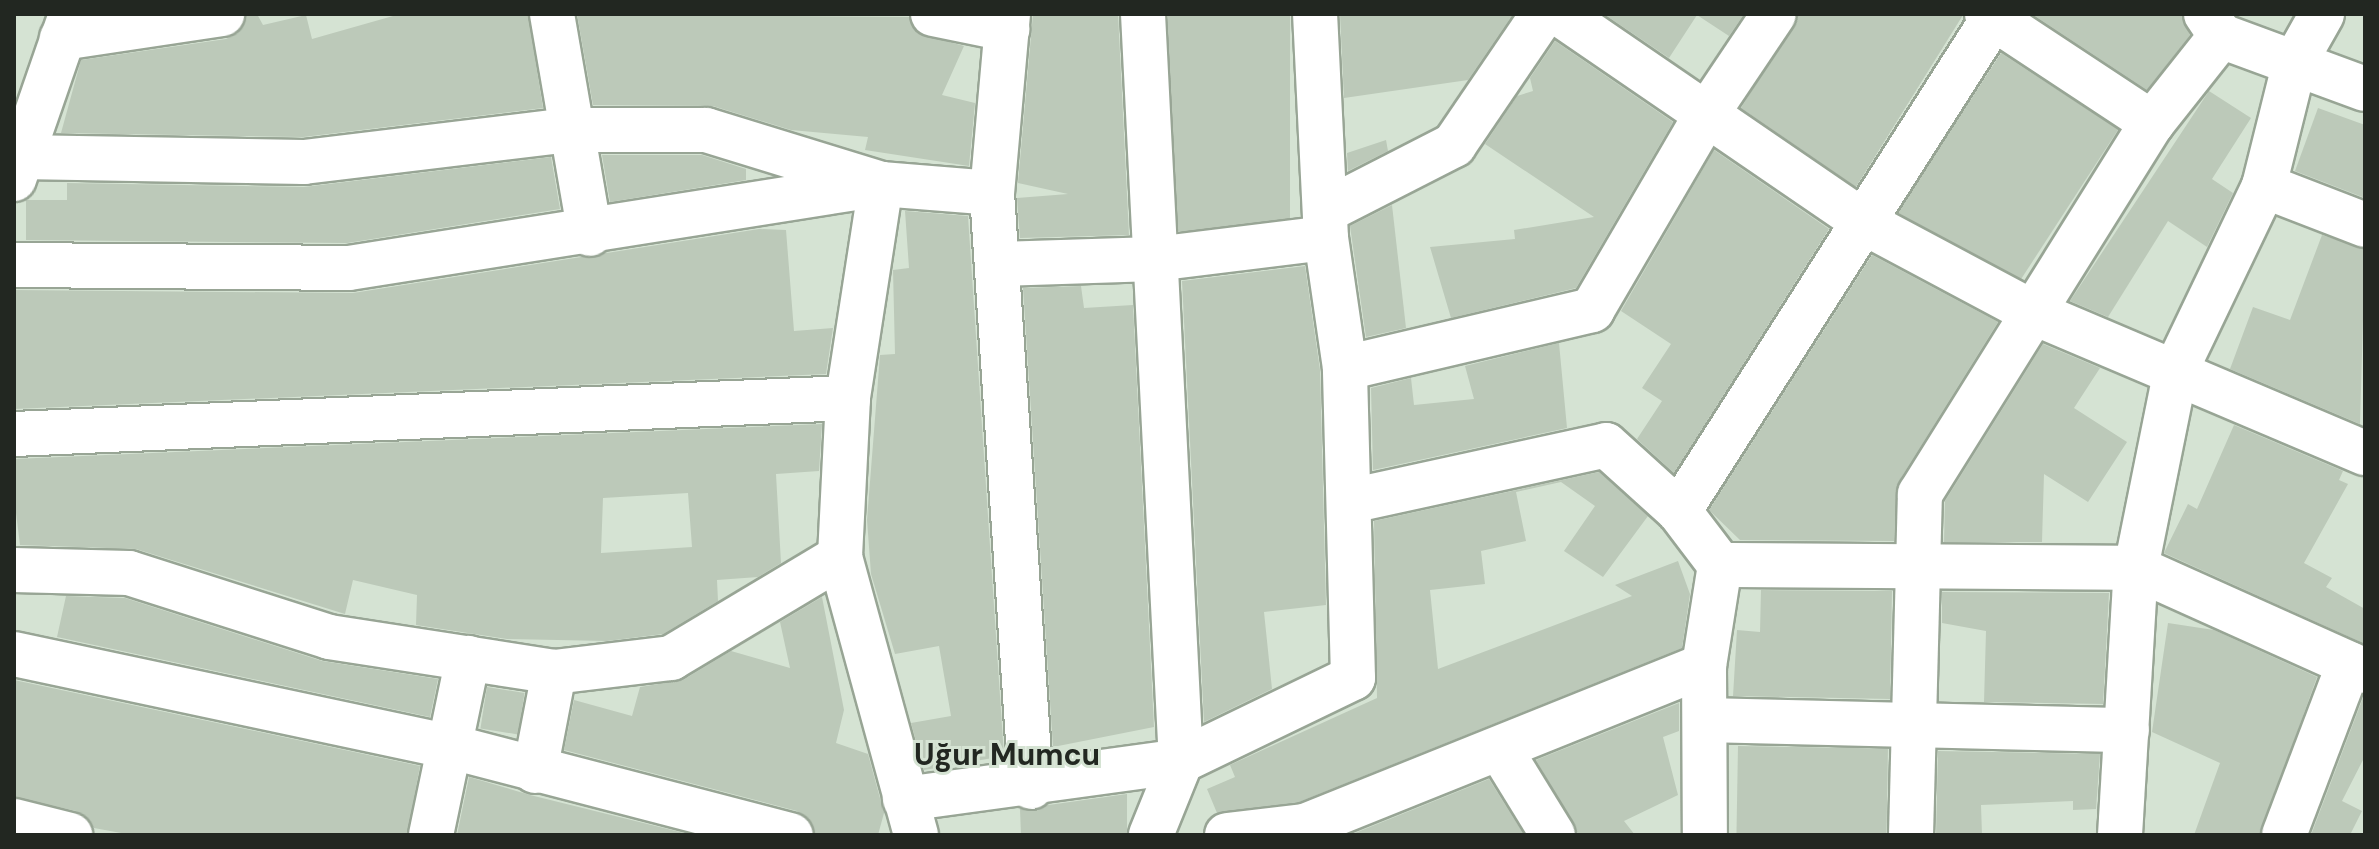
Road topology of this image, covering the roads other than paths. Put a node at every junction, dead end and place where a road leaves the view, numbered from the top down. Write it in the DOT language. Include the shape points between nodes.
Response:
graph roads {
  1 [pos="222,14"];
  2 [pos="552,14"];
  3 [pos="933,14"];
  4 [pos="1143,14"];
  5 [pos="1315,14"];
  6 [pos="1543,14"];
  7 [pos="1560,14"];
  8 [pos="1774,14"];
  9 [pos="2322,14"];
  10 [pos="1993,15"];
  11 [pos="1007,22"];
  12 [pos="2213,25"];
  13 [pos="66,26"];
  14 [pos="2295,62"];
  15 [pos="2365,89"];
  16 [pos="23,109"];
  17 [pos="1704,118"];
  18 [pos="2152,123"];
  19 [pos="570,130"];
  20 [pos="18,168"];
  21 [pos="881,184"];
  22 [pos="2264,186"];
  23 [pos="992,193"];
  24 [pos="1865,223"];
  25 [pos="1327,224"];
  26 [pos="2365,225"];
  27 [pos="590,234"];
  28 [pos="1155,259"];
  29 [pos="999,264"];
  30 [pos="14,265"];
  31 [pos="2030,311"];
  32 [pos="1345,368"];
  33 [pos="2176,370"];
  34 [pos="848,398"];
  35 [pos="14,434"];
  36 [pos="2365,453"];
  37 [pos="1350,501"];
  38 [pos="1679,511"];
  39 [pos="840,557"];
  40 [pos="1921,563"];
  41 [pos="1720,565"];
  42 [pos="2136,568"];
  43 [pos="14,570"];
  44 [pos="14,654"];
  45 [pos="468,658"];
  46 [pos="1704,666"];
  47 [pos="2357,668"];
  48 [pos="554,672"];
  49 [pos="1706,720"];
  50 [pos="1910,725"];
  51 [pos="2127,730"];
  52 [pos="452,747"];
  53 [pos="1500,749"];
  54 [pos="1181,761"];
  55 [pos="535,771"];
  56 [pos="1031,787"];
  57 [pos="910,817"];
  58 [pos="14,821"];
  59 [pos="1305,831"];
  60 [pos="70,835"];
  61 [pos="431,835"];
  62 [pos="791,835"];
  63 [pos="1151,835"];
  64 [pos="1227,835"];
  65 [pos="1553,835"];
  66 [pos="1705,835"];
  67 [pos="1911,835"];
  68 [pos="2120,835"];
  69 [pos="2284,835"];
  1 -- 13 [label="street"];
  2 -- 19 [label="street"];
  3 -- 11 [label="street"];
  4 -- 28 [label="street"];
  5 -- 25 [label="street"];
  6 -- 25 [label="street" via="1454,145"];
  7 -- 17 [label="street"];
  8 -- 17 [label="street"];
  9 -- 14 [label="street"];
  10 -- 18 [label="street"];
  10 -- 24 [label="street"];
  11 -- 23 [label="street"];
  12 -- 14 [label="street"];
  12 -- 18 [label="street"];
  13 -- 16 [label="street"];
  14 -- 15 [label="street"];
  14 -- 22 [label="street"];
  16 -- 20 [label="street"];
  17 -- 24 [label="street"];
  17 -- 32 [label="street" via="1592,310"];
  18 -- 31 [label="street"];
  19 -- 20 [label="street" via="304,162"];
  19 -- 21 [label="street" via="706,130"];
  19 -- 27 [label="street"];
  21 -- 23 [label="street"];
  21 -- 27 [label="street"];
  21 -- 34 [label="street"];
  22 -- 26 [label="street"];
  22 -- 33 [label="street"];
  23 -- 29 [label="street"];
  24 -- 31 [label="street"];
  24 -- 38 [label="street"];
  25 -- 28 [label="street"];
  25 -- 32 [label="street"];
  27 -- 30 [label="street" via="349,268"];
  28 -- 29 [label="street"];
  28 -- 54 [label="street"];
  29 -- 56 [label="street"];
  31 -- 33 [label="street"];
  31 -- 40 [label="street" via="1920,494"];
  32 -- 37 [label="street"];
  33 -- 36 [label="street"];
  33 -- 42 [label="street"];
  34 -- 35 [label="street"];
  34 -- 39 [label="street"];
  37 -- 38 [label="street" via="1606,445"];
  37 -- 54 [label="street" via="1353,678"];
  38 -- 41 [label="street"];
  39 -- 48 [label="street" via="671,658"];
  39 -- 57 [label="street"];
  40 -- 41 [label="street"];
  40 -- 42 [label="street"];
  40 -- 50 [label="street"];
  41 -- 46 [label="street"];
  42 -- 47 [label="street"];
  42 -- 51 [label="street"];
  43 -- 45 [label="street" via="129,573 329,637"];
  44 -- 52 [label="street"];
  45 -- 48 [label="street"];
  45 -- 52 [label="street"];
  46 -- 49 [label="street"];
  46 -- 53 [label="street"];
  47 -- 69 [label="street"];
  48 -- 55 [label="street"];
  49 -- 50 [label="street"];
  49 -- 66 [label="street"];
  50 -- 51 [label="street"];
  50 -- 67 [label="street"];
  51 -- 68 [label="street"];
  52 -- 55 [label="street"];
  52 -- 61 [label="street"];
  53 -- 59 [label="street"];
  53 -- 65 [label="street"];
  54 -- 56 [label="street"];
  54 -- 63 [label="street"];
  55 -- 62 [label="street"];
  56 -- 57 [label="street"];
  58 -- 60 [label="street"];
  59 -- 64 [label="street"];
}
